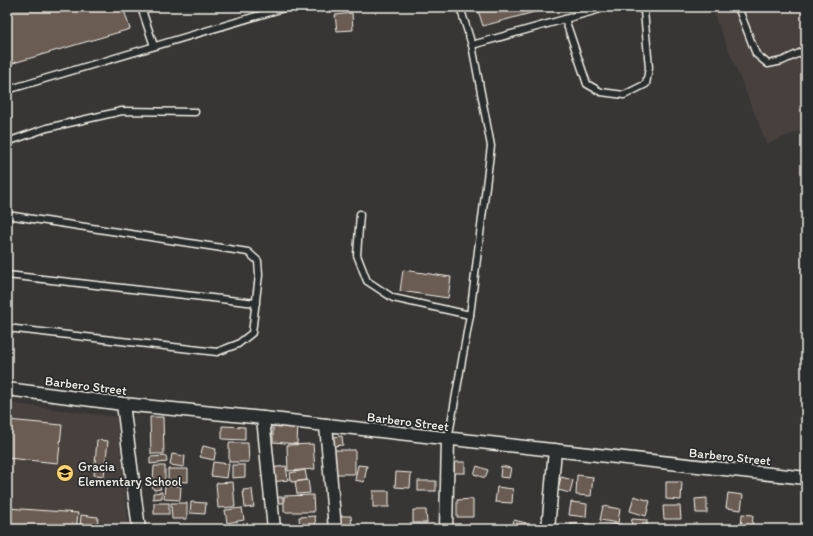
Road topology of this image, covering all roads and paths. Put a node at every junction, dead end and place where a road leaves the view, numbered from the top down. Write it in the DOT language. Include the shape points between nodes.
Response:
graph roads {
  1 [pos="141,7"];
  2 [pos="288,7"];
  3 [pos="460,7"];
  4 [pos="608,7"];
  5 [pos="638,7"];
  6 [pos="738,7"];
  7 [pos="565,19"];
  8 [pos="472,45"];
  9 [pos="154,46"];
  10 [pos="806,50"];
  11 [pos="7,90"];
  12 [pos="195,112"];
  13 [pos="7,142"];
  14 [pos="360,214"];
  15 [pos="7,215"];
  16 [pos="7,275"];
  17 [pos="256,303"];
  18 [pos="470,315"];
  19 [pos="7,328"];
  20 [pos="7,389"];
  21 [pos="124,404"];
  22 [pos="263,418"];
  23 [pos="326,425"];
  24 [pos="448,440"];
  25 [pos="555,450"];
  26 [pos="806,478"];
  27 [pos="139,529"];
  28 [pos="274,529"];
  29 [pos="335,529"];
  30 [pos="446,529"];
  31 [pos="548,529"];
  1 -- 9 [label="lane"];
  2 -- 9 [label="lane"];
  3 -- 8 [label="lane"];
  4 -- 7 [label="lane"];
  5 -- 7 [label="lane" via="644,11 649,68 646,84 624,95 602,92 587,84"];
  6 -- 10 [label="lane" via="756,54 768,64"];
  7 -- 8 [label="lane"];
  8 -- 18 [label="lane" via="491,146"];
  9 -- 11 [label="lane"];
  12 -- 13 [label="lane" via="122,112 47,128"];
  14 -- 18 [label="lane" via="357,255 367,281 393,298"];
  15 -- 17 [label="lane" via="248,252 258,261 260,275"];
  16 -- 17 [label="lane"];
  17 -- 19 [label="lane" via="252,333 238,344 217,352"];
  18 -- 24 [label="lane"];
  20 -- 21 [label="street, Barbero Street"];
  21 -- 22 [label="street, Barbero Street"];
  21 -- 27 [label="street"];
  22 -- 23 [label="street, Barbero Street"];
  22 -- 28 [label="street"];
  23 -- 24 [label="street, Barbero Street"];
  23 -- 29 [label="street"];
  24 -- 25 [label="street, Barbero Street"];
  24 -- 30 [label="street"];
  25 -- 26 [label="street, Barbero Street"];
  25 -- 31 [label="street"];
}
